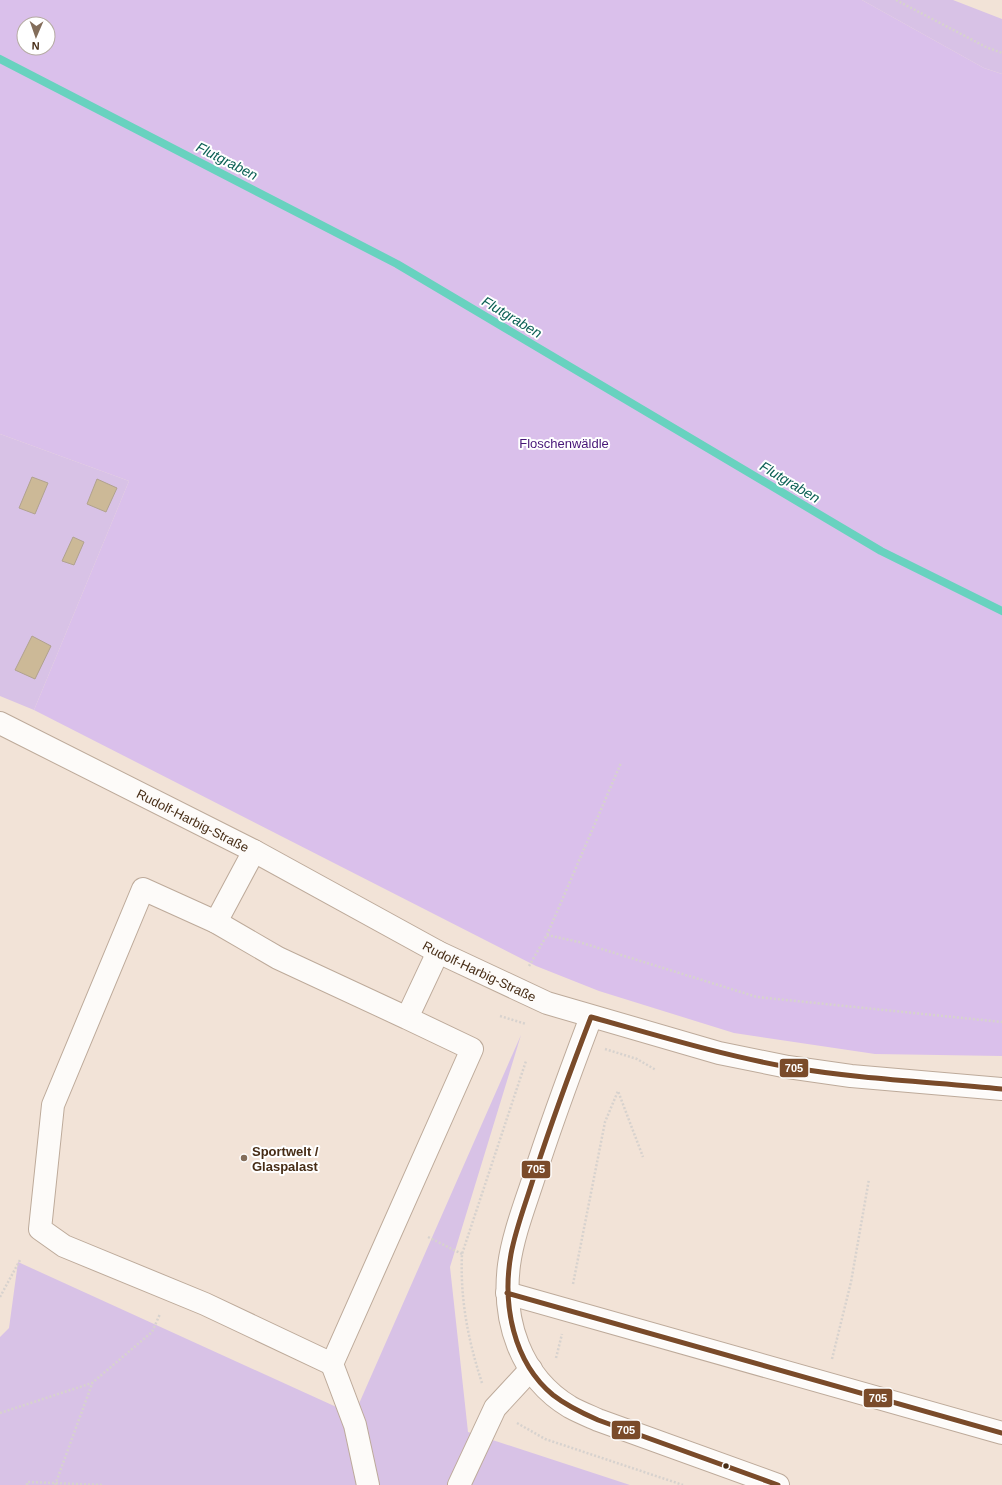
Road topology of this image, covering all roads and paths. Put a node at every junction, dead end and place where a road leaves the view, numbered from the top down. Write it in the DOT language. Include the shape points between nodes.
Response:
graph roads {
  1 [pos="896,0"];
  2 [pos="1002,54"];
  3 [pos="0,723"];
  4 [pos="621,763"];
  5 [pos="254,851"];
  6 [pos="216,922"];
  7 [pos="547,935"];
  8 [pos="438,952"];
  9 [pos="519,991"];
  10 [pos="591,1017"];
  11 [pos="407,1018"];
  12 [pos="1002,1022"];
  13 [pos="526,1061"];
  14 [pos="1002,1089"];
  15 [pos="643,1157"];
  16 [pos="869,1179"];
  17 [pos="428,1237"];
  18 [pos="462,1254"];
  19 [pos="20,1260"];
  20 [pos="171,1290"];
  21 [pos="507,1293"];
  22 [pos="0,1297"];
  23 [pos="569,1311"];
  24 [pos="332,1364"];
  25 [pos="531,1369"];
  26 [pos="92,1383"];
  27 [pos="826,1383"];
  28 [pos="548,1389"];
  29 [pos="495,1408"];
  30 [pos="0,1413"];
  31 [pos="1002,1433"];
  32 [pos="55,1484"];
  33 [pos="27,1485"];
  34 [pos="104,1485"];
  35 [pos="368,1485"];
  36 [pos="459,1485"];
  37 [pos="683,1485"];
  38 [pos="778,1485"];
  1 -- 2 [label="path"];
  3 -- 5 [label="street, Rudolf-Harbig-Straße"];
  4 -- 7 [label="path"];
  5 -- 6 [label="street"];
  5 -- 8 [label="street, Rudolf-Harbig-Straße"];
  6 -- 11 [label="street" via="278,958"];
  6 -- 20 [label="street" via="143,889 52,1105 40,1229 64,1246"];
  7 -- 9 [label="path" via="530,962"];
  7 -- 12 [label="path" via="579,942 757,997"];
  8 -- 9 [label="street, Rudolf-Harbig-Straße"];
  8 -- 11 [label="street"];
  9 -- 10 [label="street, Rudolf-Harbig-Straße"];
  10 -- 14 [label="street, Rudolf-Harbig-Straße" via="720,1053 788,1067 851,1076"];
  10 -- 21 [label="street" via="541,1154 518,1226 509,1264"];
  11 -- 24 [label="street" via="472,1048"];
  13 -- 18 [label="path"];
  15 -- 23 [label="path" via="618,1091 605,1122"];
  16 -- 27 [label="path" via="852,1282"];
  17 -- 18 [label="path"];
  18 -- 29 [label="path" via="461,1281 470,1346 483,1386"];
  19 -- 22 [label="path"];
  20 -- 24 [label="street"];
  20 -- 26 [label="path" via="152,1332"];
  21 -- 23 [label="street"];
  21 -- 25 [label="street" via="509,1318 516,1343"];
  23 -- 27 [label="street"];
  23 -- 28 [label="path"];
  24 -- 35 [label="street" via="355,1424"];
  25 -- 28 [label="street"];
  25 -- 29 [label="street"];
  26 -- 30 [label="path"];
  26 -- 32 [label="path"];
  27 -- 31 [label="street"];
  28 -- 38 [label="street" via="570,1406 598,1420"];
  29 -- 36 [label="street"];
  29 -- 37 [label="path" via="545,1439"];
  32 -- 33 [label="path" via="27,1482"];
  32 -- 34 [label="path"];
}
